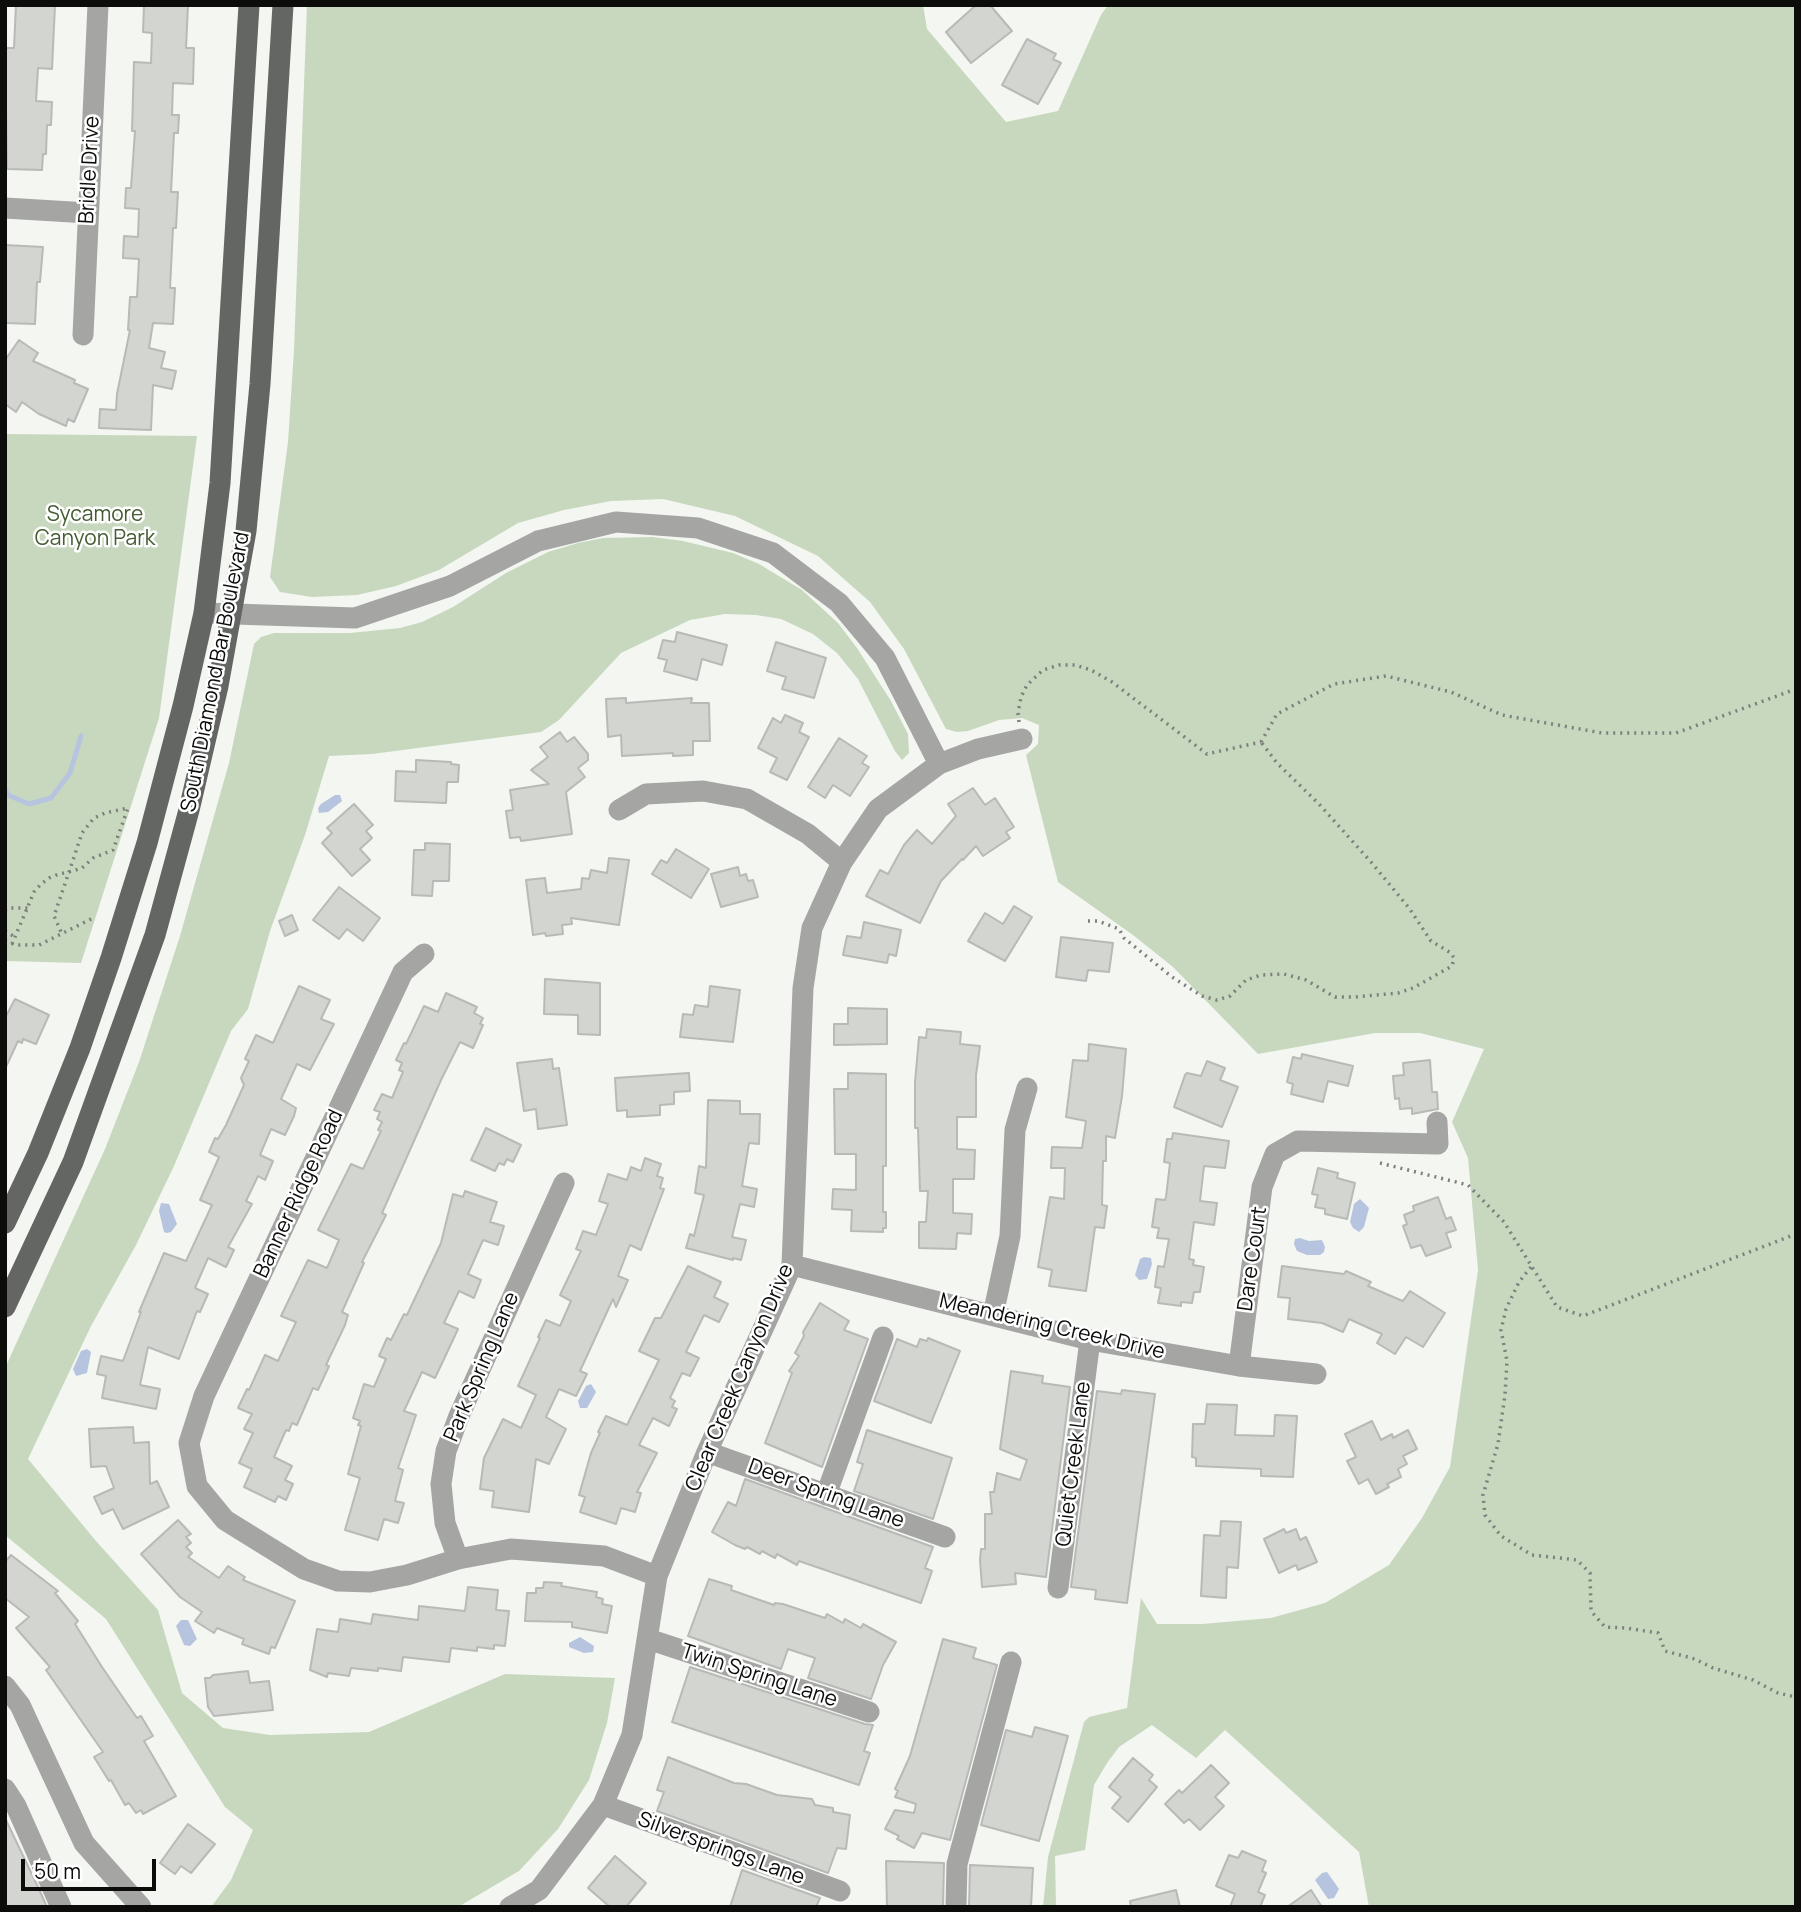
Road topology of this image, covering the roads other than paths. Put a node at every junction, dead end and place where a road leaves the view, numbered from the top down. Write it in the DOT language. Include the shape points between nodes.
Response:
graph roads {
  1 [pos="98,5"];
  2 [pos="249,5"];
  3 [pos="283,5"];
  4 [pos="5,208"];
  5 [pos="88,213"];
  6 [pos="83,335"];
  7 [pos="204,613"];
  8 [pos="232,614"];
  9 [pos="1021,739"];
  10 [pos="939,764"];
  11 [pos="619,810"];
  12 [pos="842,862"];
  13 [pos="424,954"];
  14 [pos="1027,1088"];
  15 [pos="1437,1122"];
  16 [pos="564,1183"];
  17 [pos="5,1223"];
  18 [pos="792,1265"];
  19 [pos="5,1307"];
  20 [pos="993,1315"];
  21 [pos="883,1337"];
  22 [pos="1090,1340"];
  23 [pos="1239,1366"];
  24 [pos="1316,1374"];
  25 [pos="707,1452"];
  26 [pos="826,1495"];
  27 [pos="945,1537"];
  28 [pos="458,1559"];
  29 [pos="657,1576"];
  30 [pos="1058,1588"];
  31 [pos="648,1639"];
  32 [pos="1011,1662"];
  33 [pos="5,1686"];
  34 [pos="869,1712"];
  35 [pos="5,1789"];
  36 [pos="603,1805"];
  37 [pos="840,1892"];
  38 [pos="545,1898"];
  39 [pos="61,1907"];
  40 [pos="141,1907"];
  41 [pos="510,1907"];
  42 [pos="957,1907"];
  1 -- 5 [label="street, Bridle Drive"];
  2 -- 7 [label="main road, South Diamond Bar Boulevard" via="220,484"];
  3 -- 8 [label="main road, South Diamond Bar Boulevard" via="260,384 246,531"];
  4 -- 5 [label="street"];
  5 -- 6 [label="street, Bridle Drive"];
  7 -- 8 [label="street"];
  7 -- 17 [label="main road, South Diamond Bar Boulevard" via="150,832 111,958 80,1048"];
  8 -- 10 [label="street" via="355,618 450,586 538,541 616,523 698,528 773,552 839,603 885,658"];
  8 -- 19 [label="main road, South Diamond Bar Boulevard" via="189,810 155,935 73,1162"];
  9 -- 10 [label="street, Clear Creek Canyon Drive"];
  10 -- 12 [label="street, Clear Creek Canyon Drive" via="878,809"];
  11 -- 12 [label="street" via="646,794 703,791 747,799 808,834"];
  12 -- 18 [label="street, Clear Creek Canyon Drive" via="813,928 803,988"];
  13 -- 28 [label="street, Banner Ridge Road" via="403,972 204,1396 189,1443 197,1486 225,1520 304,1569 338,1581 370,1582"];
  14 -- 20 [label="street" via="1015,1130 1010,1236"];
  15 -- 23 [label="street, Dare Court" via="1438,1144 1298,1141 1275,1154 1262,1187"];
  16 -- 28 [label="street, Park Spring Lane" via="446,1451 441,1484 445,1523"];
  18 -- 20 [label="street, Meandering Creek Drive"];
  18 -- 25 [label="street, Clear Creek Canyon Drive"];
  20 -- 22 [label="street, Meandering Creek Drive"];
  21 -- 26 [label="street"];
  22 -- 23 [label="street, Meandering Creek Drive"];
  22 -- 30 [label="street, Quiet Creek Lane"];
  23 -- 24 [label="street, Meandering Creek Drive"];
  25 -- 26 [label="street, Deer Spring Lane"];
  25 -- 29 [label="street, Clear Creek Canyon Drive"];
  26 -- 27 [label="street, Deer Spring Lane"];
  28 -- 29 [label="street" via="512,1549 553,1551 604,1556"];
  29 -- 31 [label="street, Clear Creek Canyon Drive"];
  31 -- 34 [label="street, Twin Spring Lane"];
  31 -- 36 [label="street, Clear Creek Canyon Drive" via="632,1735"];
  32 -- 42 [label="street" via="957,1864"];
  33 -- 40 [label="street" via="20,1705 84,1843"];
  35 -- 39 [label="street"];
  36 -- 37 [label="street, Silversprings Lane"];
  36 -- 38 [label="street, Clear Creek Canyon Drive"];
  38 -- 41 [label="street, Clear Creek Canyon Drive"];
}
